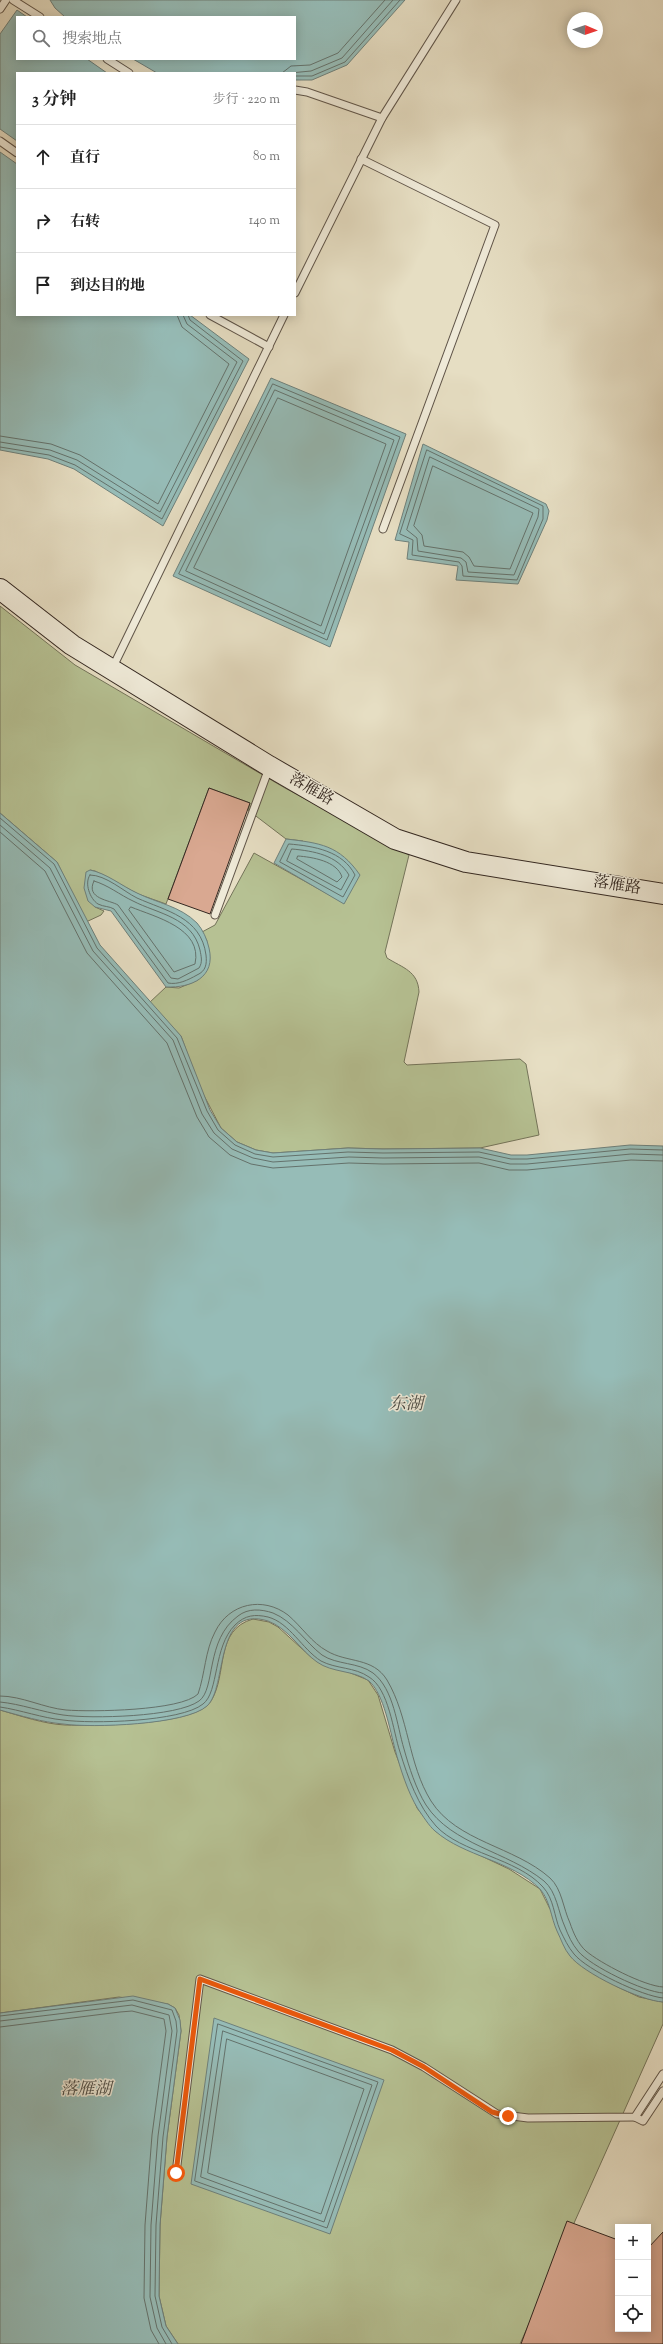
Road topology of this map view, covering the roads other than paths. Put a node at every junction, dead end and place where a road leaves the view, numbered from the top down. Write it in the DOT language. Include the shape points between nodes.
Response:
graph roads {
  1 [pos="6,0"];
  2 [pos="13,0"];
  3 [pos="456,0"];
  4 [pos="0,9"];
  5 [pos="38,16"];
  6 [pos="108,60"];
  7 [pos="127,72"];
  8 [pos="296,90"];
  9 [pos="382,118"];
  10 [pos="0,141"];
  11 [pos="16,152"];
  12 [pos="361,159"];
  13 [pos="296,291"];
  14 [pos="212,316"];
  15 [pos="284,316"];
  16 [pos="269,347"];
  17 [pos="383,529"];
  18 [pos="0,589"];
  19 [pos="112,669"];
  20 [pos="270,766"];
  21 [pos="663,894"];
  22 [pos="215,915"];
  23 [pos="663,2074"];
  24 [pos="663,2091"];
  25 [pos="635,2117"];
  26 [pos="176,2173"];
  1 -- 4 [label="lane"];
  2 -- 5 [label="lane"];
  3 -- 9 [label="lane"];
  6 -- 7 [label="lane"];
  8 -- 9 [label="lane"];
  9 -- 12 [label="lane"];
  10 -- 11 [label="lane"];
  12 -- 13 [label="lane"];
  12 -- 17 [label="lane" via="495,225"];
  14 -- 16 [label="lane"];
  15 -- 16 [label="lane"];
  16 -- 19 [label="lane"];
  18 -- 19 [label="street, 落雁路" via="72,645"];
  19 -- 20 [label="street, 落雁路"];
  20 -- 21 [label="street, 落雁路" via="395,839 466,862"];
  20 -- 22 [label="lane"];
  23 -- 25 [label="lane"];
  24 -- 25 [label="lane" via="643,2121"];
  25 -- 26 [label="lane" via="528,2118 497,2114 424,2067 392,2050 200,1979"];
}
